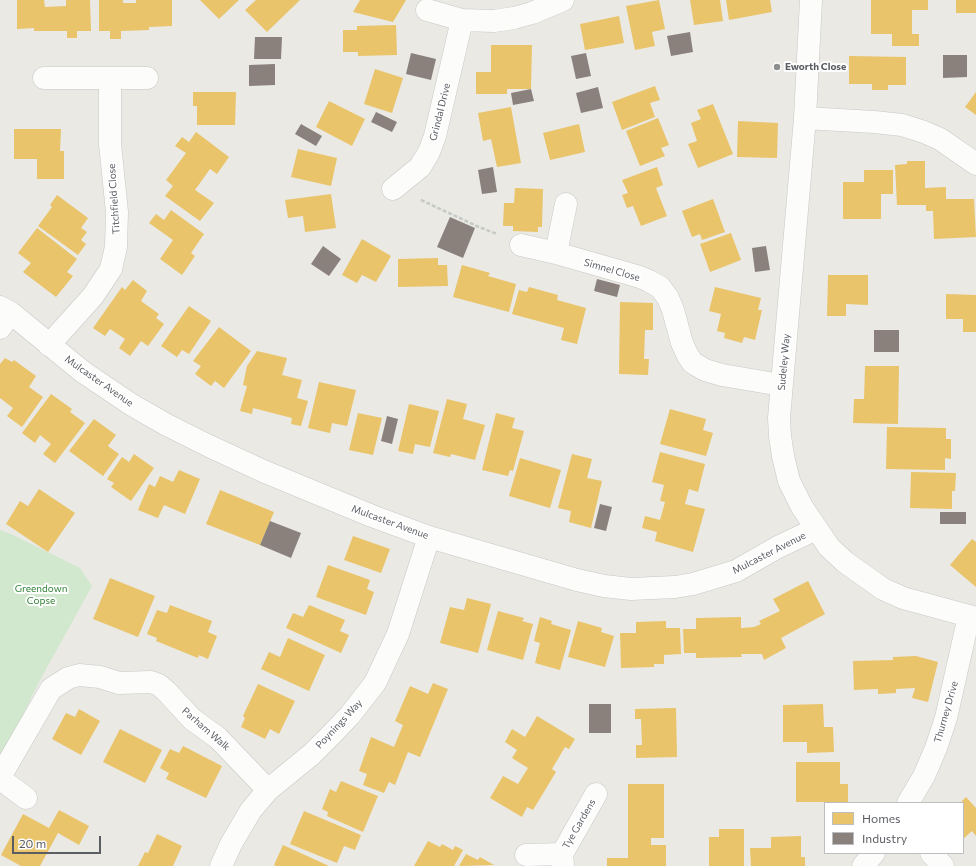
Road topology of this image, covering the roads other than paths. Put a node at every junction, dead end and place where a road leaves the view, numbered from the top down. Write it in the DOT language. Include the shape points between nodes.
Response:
graph roads {
  1 [pos="563,0"];
  2 [pos="811,0"];
  3 [pos="427,10"];
  4 [pos="462,20"];
  5 [pos="44,78"];
  6 [pos="110,78"];
  7 [pos="146,78"];
  8 [pos="805,118"];
  9 [pos="976,164"];
  10 [pos="393,188"];
  11 [pos="566,204"];
  12 [pos="521,245"];
  13 [pos="556,253"];
  14 [pos="4,316"];
  15 [pos="49,345"];
  16 [pos="781,385"];
  17 [pos="816,529"];
  18 [pos="429,537"];
  19 [pos="972,617"];
  20 [pos="0,778"];
  21 [pos="268,790"];
  22 [pos="596,794"];
  23 [pos="26,798"];
  24 [pos="909,802"];
  25 [pos="873,854"];
  26 [pos="932,854"];
  27 [pos="526,855"];
  28 [pos="562,860"];
  29 [pos="221,866"];
  30 [pos="863,866"];
  31 [pos="943,866"];
  1 -- 4 [label="street" via="514,18 494,21"];
  2 -- 8 [label="street, Sudeley Way"];
  3 -- 4 [label="street"];
  4 -- 10 [label="street, Grindal Drive" via="429,152 420,167"];
  5 -- 6 [label="street"];
  6 -- 7 [label="street"];
  6 -- 15 [label="street, Titchfield Close" via="110,144 117,212 115,258 93,296"];
  8 -- 9 [label="street" via="902,125 940,139"];
  8 -- 16 [label="street, Sudeley Way"];
  11 -- 13 [label="street"];
  12 -- 13 [label="street, Simnel Close"];
  13 -- 16 [label="street, Simnel Close" via="640,277 660,287 668,298 682,343 693,363 722,375"];
  14 -- 15 [label="street, Mulcaster Avenue"];
  15 -- 18 [label="street, Mulcaster Avenue" via="83,372 167,425 291,483"];
  16 -- 17 [label="street, Sudeley Way" via="779,418 783,456 790,481"];
  17 -- 18 [label="street, Mulcaster Avenue" via="736,571 693,584 639,588 604,586 577,580"];
  17 -- 19 [label="street, Sudeley Way" via="829,547 845,562 883,589 904,598"];
  18 -- 21 [label="street, Poynings Way" via="398,634 375,683 332,734"];
  19 -- 24 [label="street, Thurney Drive" via="936,748"];
  20 -- 21 [label="street, Parham Walk" via="51,688 79,675 100,677 119,683 151,682 159,685 192,719 218,738"];
  20 -- 23 [label="street, Parham Walk"];
  21 -- 29 [label="street, Poynings Way" via="243,822"];
  22 -- 28 [label="street, Tye Gardens"];
  25 -- 30 [label="street"];
  26 -- 31 [label="street"];
  27 -- 28 [label="street, Tye Gardens"];
}
